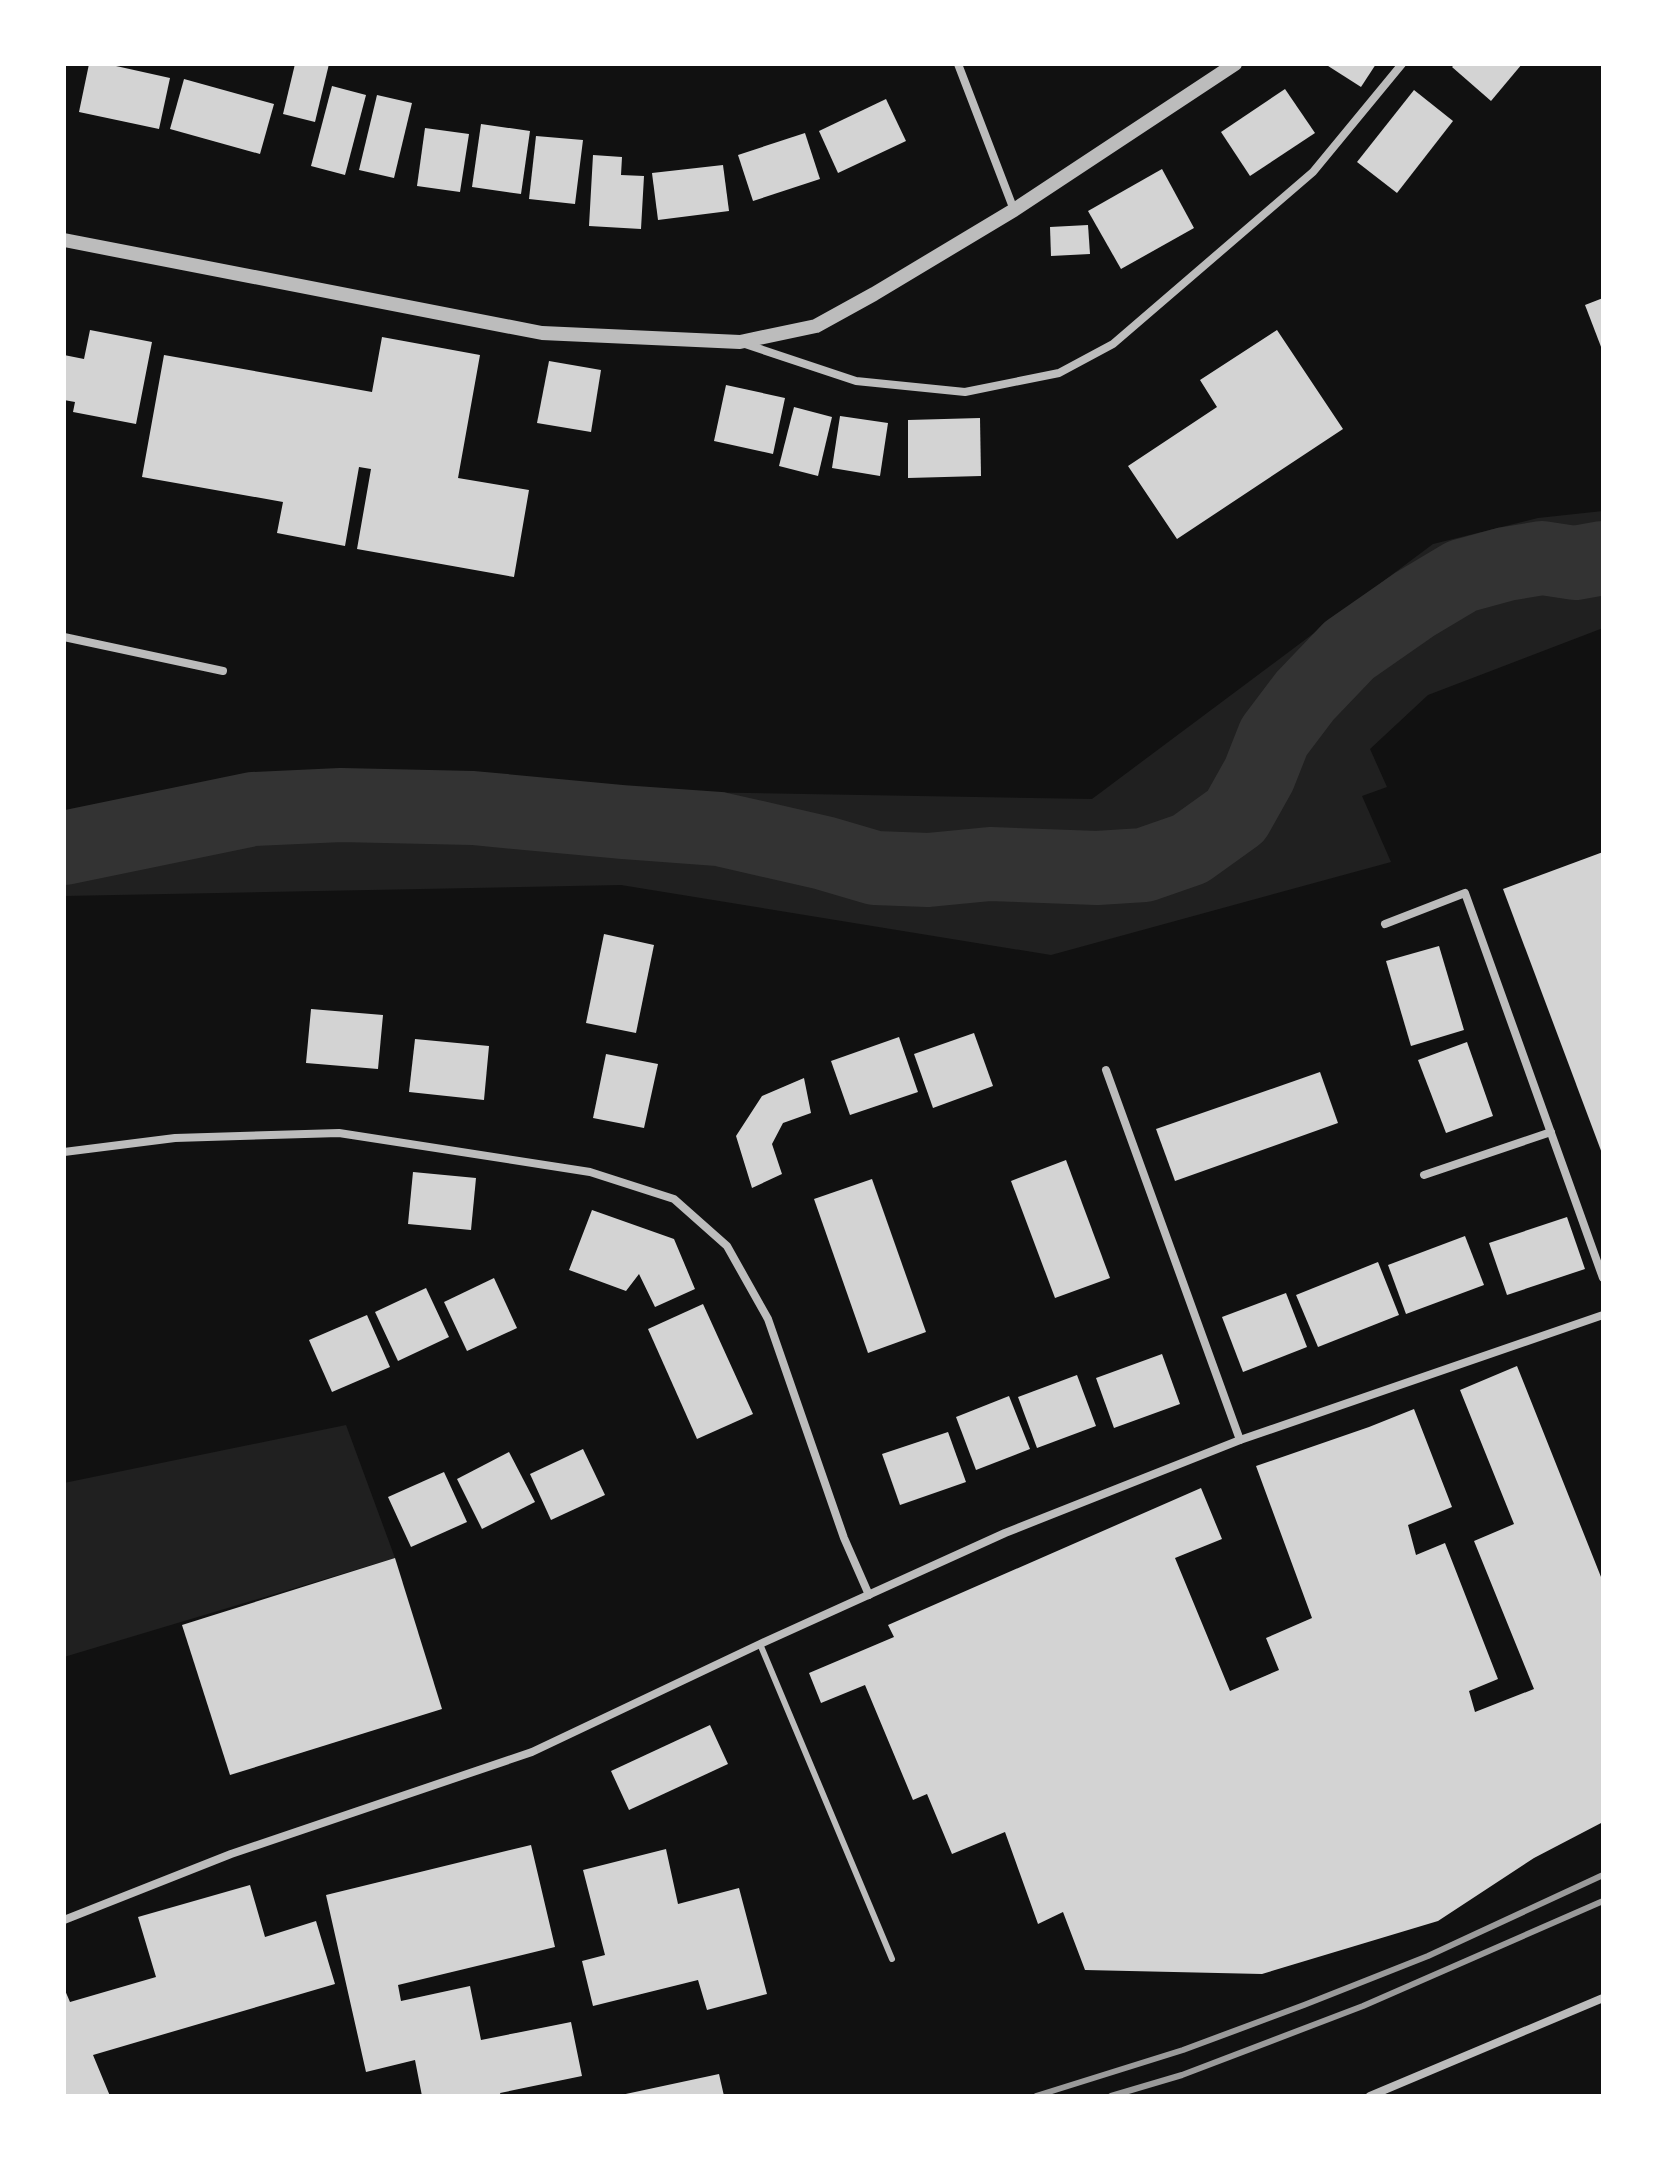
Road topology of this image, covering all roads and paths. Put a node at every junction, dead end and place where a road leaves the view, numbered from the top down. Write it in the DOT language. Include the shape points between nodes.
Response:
graph roads {
  1 [pos="958,64"];
  2 [pos="1235,64"];
  3 [pos="1402,64"];
  4 [pos="1014,210"];
  5 [pos="64,240"];
  6 [pos="740,342"];
  7 [pos="64,637"];
  8 [pos="223,671"];
  9 [pos="1385,924"];
  10 [pos="1106,1070"];
  11 [pos="1551,1132"];
  12 [pos="64,1152"];
  13 [pos="1424,1175"];
  14 [pos="1603,1278"];
  15 [pos="1603,1315"];
  16 [pos="1240,1440"];
  17 [pos="869,1595"];
  18 [pos="760,1644"];
  19 [pos="64,1920"];
  20 [pos="892,1959"];
  21 [pos="1603,1998"];
  22 [pos="1370,2096"];
  1 -- 4 [label="street"];
  2 -- 4 [label="street"];
  3 -- 6 [label="street" via="1313,172 1113,344 1059,373 965,392 856,381"];
  4 -- 6 [label="street" via="816,326"];
  5 -- 6 [label="street" via="542,333"];
  7 -- 8 [label="street"];
  9 -- 11 [label="street" via="1465,893"];
  10 -- 16 [label="street"];
  11 -- 13 [label="street"];
  11 -- 14 [label="street"];
  12 -- 17 [label="street" via="175,1138 339,1133 590,1172 674,1199 727,1246 768,1319"];
  15 -- 16 [label="street"];
  16 -- 17 [label="street" via="1005,1533"];
  17 -- 18 [label="street"];
  18 -- 19 [label="street" via="532,1752 231,1854"];
  18 -- 20 [label="lane"];
  21 -- 22 [label="street"];
}
